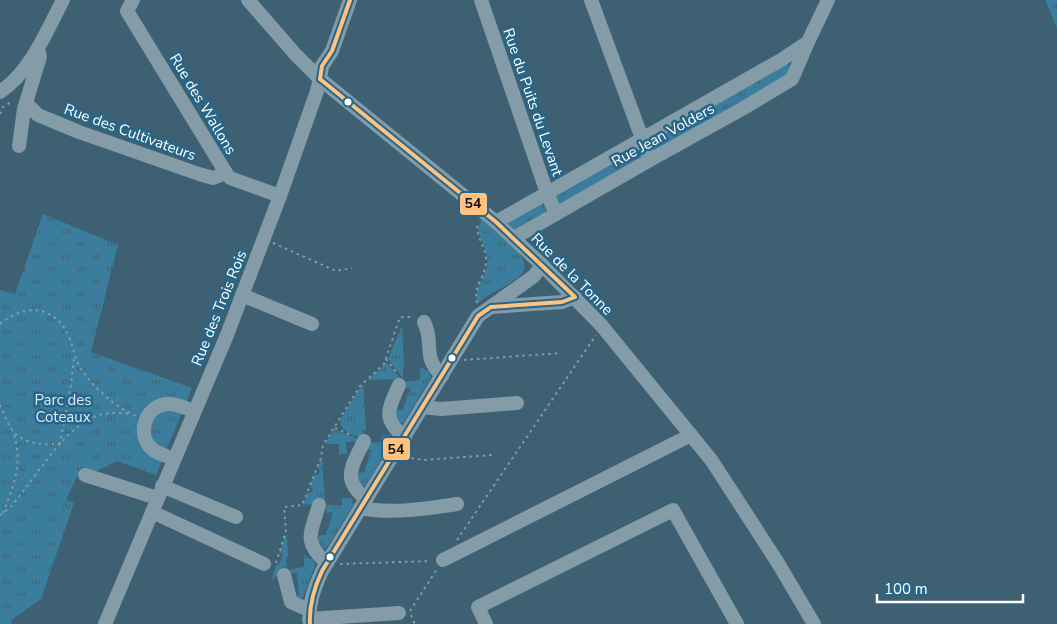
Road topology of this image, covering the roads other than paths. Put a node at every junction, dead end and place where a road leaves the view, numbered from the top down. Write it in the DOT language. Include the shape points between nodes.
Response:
graph roads {
  1 [pos="62,0"];
  2 [pos="133,0"];
  3 [pos="248,0"];
  4 [pos="350,0"];
  5 [pos="482,0"];
  6 [pos="591,0"];
  7 [pos="828,0"];
  8 [pos="808,42"];
  9 [pos="38,48"];
  10 [pos="320,80"];
  11 [pos="3,87"];
  12 [pos="27,100"];
  13 [pos="642,138"];
  14 [pos="19,146"];
  15 [pos="650,160"];
  16 [pos="226,173"];
  17 [pos="547,193"];
  18 [pos="280,196"];
  19 [pos="556,214"];
  20 [pos="491,218"];
  21 [pos="514,238"];
  22 [pos="542,265"];
  23 [pos="242,295"];
  24 [pos="575,297"];
  25 [pos="486,309"];
  26 [pos="424,322"];
  27 [pos="312,324"];
  28 [pos="442,376"];
  29 [pos="399,385"];
  30 [pos="516,403"];
  31 [pos="422,407"];
  32 [pos="194,411"];
  33 [pos="691,435"];
  34 [pos="405,436"];
  35 [pos="364,441"];
  36 [pos="174,459"];
  37 [pos="85,475"];
  38 [pos="160,492"];
  39 [pos="363,503"];
  40 [pos="457,504"];
  41 [pos="319,505"];
  42 [pos="152,512"];
  43 [pos="236,517"];
  44 [pos="437,560"];
  45 [pos="327,562"];
  46 [pos="399,613"];
  47 [pos="309,618"];
  48 [pos="105,624"];
  49 [pos="486,624"];
  50 [pos="737,624"];
  51 [pos="814,624"];
  1 -- 9 [label="street"];
  2 -- 16 [label="street, Rue des Wallons" via="128,11"];
  3 -- 10 [label="street, Rue de la Tonne"];
  4 -- 10 [label="street, Rue des Trois Rois" via="332,51 322,66"];
  5 -- 17 [label="street, Rue du Puits du Levant"];
  6 -- 13 [label="street"];
  7 -- 8 [label="street, Rue Jean Volders"];
  8 -- 13 [label="street, Rue Jean Volders"];
  8 -- 15 [label="street, Rue Jean Volders" via="792,79"];
  9 -- 11 [label="street" via="23,70"];
  9 -- 12 [label="street" via="40,57"];
  10 -- 18 [label="street, Rue des Trois Rois"];
  10 -- 20 [label="street, Rue de la Tonne"];
  12 -- 14 [label="street"];
  12 -- 16 [label="street, Rue des Cultivateurs" via="38,115 79,132 213,178"];
  13 -- 15 [label="street"];
  13 -- 17 [label="street, Rue Jean Volders"];
  15 -- 19 [label="street, Rue Jean Volders"];
  16 -- 18 [label="street, Rue des Wallons" via="230,178"];
  17 -- 19 [label="street, Rue du Puits du Levant"];
  17 -- 20 [label="street, Rue Jean Volders"];
  18 -- 23 [label="street, Rue des Trois Rois"];
  19 -- 21 [label="street, Rue Jean Volders"];
  20 -- 21 [label="street, Rue de la Tonne"];
  21 -- 22 [label="street, Rue de la Tonne"];
  22 -- 24 [label="street, Rue de la Tonne"];
  22 -- 25 [label="street" via="534,276"];
  23 -- 27 [label="street"];
  23 -- 32 [label="street, Rue des Trois Rois"];
  24 -- 25 [label="street" via="562,302"];
  24 -- 33 [label="street, Rue de la Tonne"];
  25 -- 28 [label="street" via="478,316"];
  26 -- 28 [label="street" via="428,328 430,361"];
  28 -- 31 [label="street"];
  29 -- 34 [label="street" via="389,417 395,429"];
  30 -- 31 [label="street" via="441,409"];
  31 -- 34 [label="street"];
  32 -- 36 [label="street, Rue des Trois Rois"];
  32 -- 36 [label="street" via="178,405 160,405 148,415 144,424 144,433 152,448"];
  33 -- 44 [label="street"];
  33 -- 51 [label="street, Rue de la Tonne" via="712,461"];
  34 -- 39 [label="street"];
  35 -- 39 [label="street" via="350,474 353,488"];
  36 -- 38 [label="street, Rue des Trois Rois"];
  37 -- 38 [label="street"];
  38 -- 42 [label="street, Rue des Trois Rois"];
  38 -- 43 [label="street"];
  39 -- 40 [label="street" via="377,511 421,510"];
  39 -- 45 [label="street"];
  41 -- 45 [label="street" via="310,542"];
  42 -- 47 [label="street" via="274,569 291,602"];
  42 -- 48 [label="street, Rue des Trois Rois"];
  45 -- 47 [label="street" via="314,589"];
  46 -- 47 [label="street"];
  49 -- 50 [label="street" via="478,607 673,510"];
}
